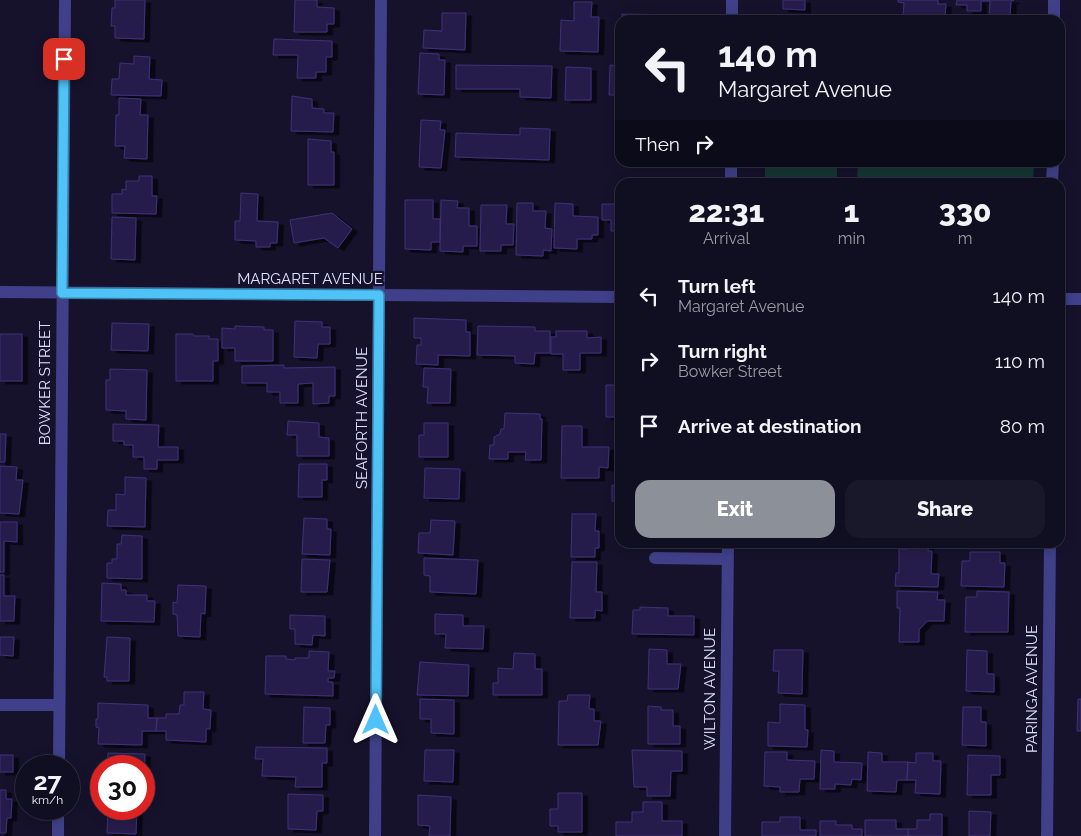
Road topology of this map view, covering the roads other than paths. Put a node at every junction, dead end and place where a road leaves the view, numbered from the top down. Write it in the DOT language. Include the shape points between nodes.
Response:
graph roads {
  1 [pos="65,0"];
  2 [pos="381,0"];
  3 [pos="732,0"];
  4 [pos="1054,0"];
  5 [pos="732,15"];
  6 [pos="1054,15"];
  7 [pos="0,292"];
  8 [pos="62,293"];
  9 [pos="379,295"];
  10 [pos="615,297"];
  11 [pos="1065,299"];
  12 [pos="1081,300"];
  13 [pos="728,548"];
  14 [pos="1050,548"];
  15 [pos="655,558"];
  16 [pos="728,559"];
  17 [pos="0,705"];
  18 [pos="59,705"];
  19 [pos="59,755"];
  20 [pos="58,820"];
  21 [pos="58,836"];
  22 [pos="375,836"];
  23 [pos="725,836"];
  24 [pos="1047,836"];
  1 -- 8 [label="street, BOWKER STREET"];
  2 -- 9 [label="street, SEAFORTH AVENUE"];
  3 -- 5 [label="street"];
  4 -- 6 [label="street"];
  7 -- 8 [label="street, MARGARET AVENUE"];
  8 -- 9 [label="street, MARGARET AVENUE"];
  8 -- 18 [label="street, BOWKER STREET"];
  9 -- 10 [label="street, MARGARET AVENUE"];
  9 -- 22 [label="street, SEAFORTH AVENUE"];
  11 -- 12 [label="street"];
  13 -- 16 [label="street, WILTON AVENUE"];
  14 -- 24 [label="street, PARINGA AVENUE"];
  15 -- 16 [label="street"];
  16 -- 23 [label="street, WILTON AVENUE"];
  17 -- 18 [label="street"];
  18 -- 19 [label="street, BOWKER STREET"];
  20 -- 21 [label="street"];
}
